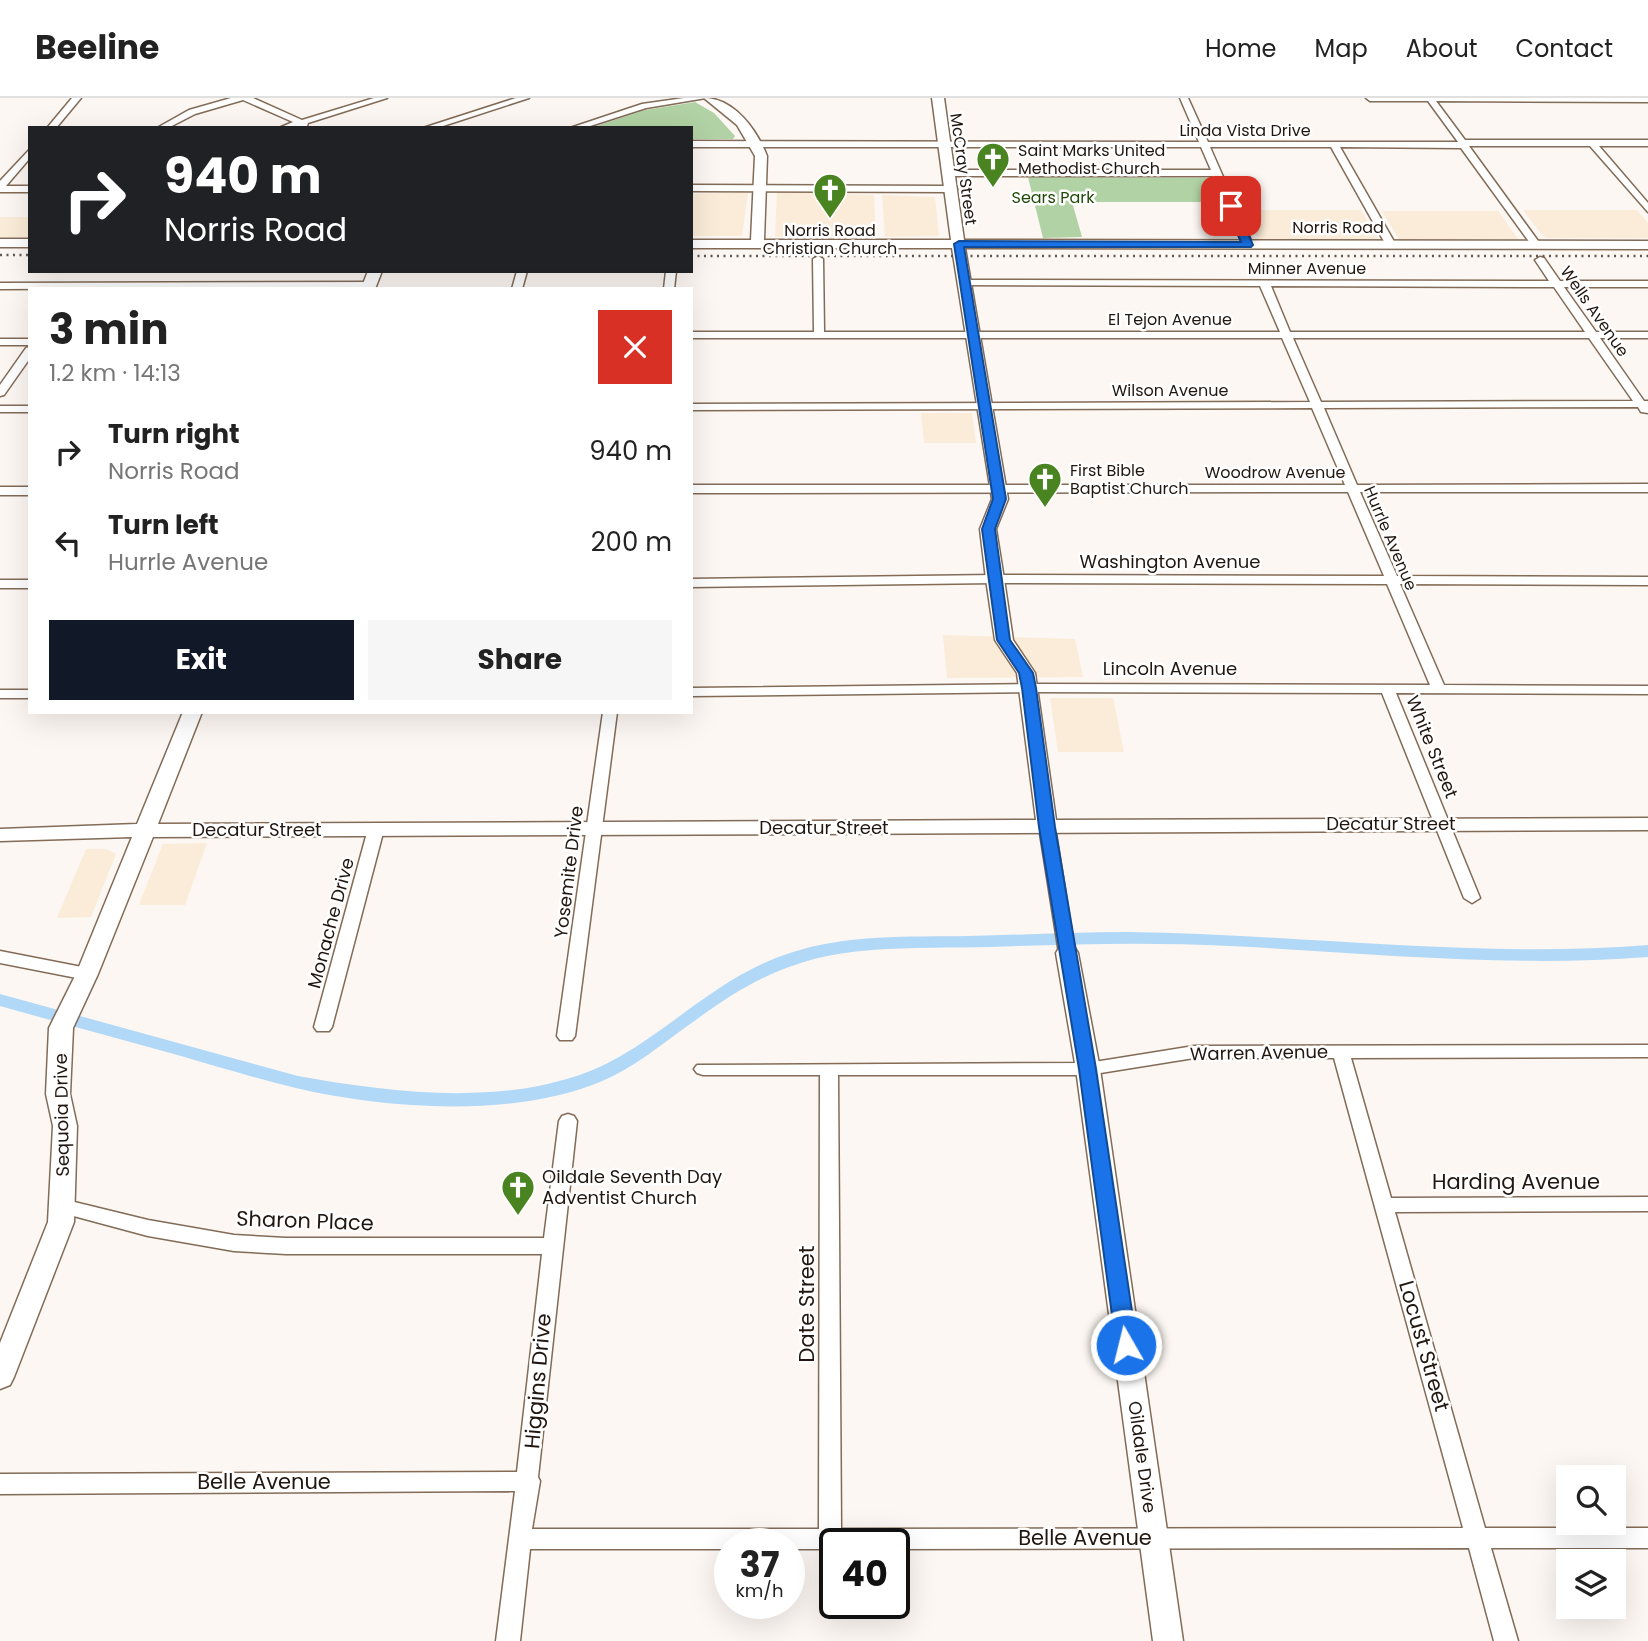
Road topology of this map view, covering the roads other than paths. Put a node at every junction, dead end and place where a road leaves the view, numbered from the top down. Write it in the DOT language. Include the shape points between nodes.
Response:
graph roads {
  1 [pos="77,98"];
  2 [pos="240,98"];
  3 [pos="246,98"];
  4 [pos="383,98"];
  5 [pos="525,98"];
  6 [pos="702,98"];
  7 [pos="710,98"];
  8 [pos="938,98"];
  9 [pos="1184,98"];
  10 [pos="1370,98"];
  11 [pos="1430,98"];
  12 [pos="1648,99"];
  13 [pos="300,122"];
  14 [pos="53,126"];
  15 [pos="165,126"];
  16 [pos="289,126"];
  17 [pos="309,126"];
  18 [pos="434,126"];
  19 [pos="580,126"];
  20 [pos="1592,143"];
  21 [pos="1648,143"];
  22 [pos="693,144"];
  23 [pos="757,144"];
  24 [pos="946,144"];
  25 [pos="1204,144"];
  26 [pos="1462,144"];
  27 [pos="1334,145"];
  28 [pos="28,154"];
  29 [pos="950,173"];
  30 [pos="1217,173"];
  31 [pos="0,188"];
  32 [pos="693,188"];
  33 [pos="761,188"];
  34 [pos="28,189"];
  35 [pos="952,189"];
  36 [pos="1648,209"];
  37 [pos="0,243"];
  38 [pos="28,243"];
  39 [pos="693,244"];
  40 [pos="757,244"];
  41 [pos="959,244"];
  42 [pos="1248,245"];
  43 [pos="1391,245"];
  44 [pos="1536,245"];
  45 [pos="1648,245"];
  46 [pos="818,260"];
  47 [pos="1540,260"];
  48 [pos="967,283"];
  49 [pos="1264,284"];
  50 [pos="1557,284"];
  51 [pos="1648,284"];
  52 [pos="0,286"];
  53 [pos="74,287"];
  54 [pos="369,287"];
  55 [pos="819,334"];
  56 [pos="975,334"];
  57 [pos="693,335"];
  58 [pos="1287,335"];
  59 [pos="1592,335"];
  60 [pos="1648,335"];
  61 [pos="0,342"];
  62 [pos="28,342"];
  63 [pos="28,353"];
  64 [pos="0,393"];
  65 [pos="1317,405"];
  66 [pos="986,406"];
  67 [pos="693,407"];
  68 [pos="1646,408"];
  69 [pos="0,409"];
  70 [pos="28,409"];
  71 [pos="998,488"];
  72 [pos="1353,488"];
  73 [pos="1648,488"];
  74 [pos="693,489"];
  75 [pos="0,491"];
  76 [pos="28,491"];
  77 [pos="995,579"];
  78 [pos="1392,580"];
  79 [pos="1648,581"];
  80 [pos="693,583"];
  81 [pos="0,584"];
  82 [pos="28,584"];
  83 [pos="1029,688"];
  84 [pos="1387,689"];
  85 [pos="1439,689"];
  86 [pos="1648,690"];
  87 [pos="693,692"];
  88 [pos="0,694"];
  89 [pos="28,694"];
  90 [pos="192,714"];
  91 [pos="610,714"];
  92 [pos="1442,823"];
  93 [pos="1648,824"];
  94 [pos="1047,827"];
  95 [pos="376,829"];
  96 [pos="594,829"];
  97 [pos="145,831"];
  98 [pos="0,835"];
  99 [pos="1472,898"];
  100 [pos="1067,953"];
  101 [pos="0,957"];
  102 [pos="87,974"];
  103 [pos="323,1027"];
  104 [pos="566,1036"];
  105 [pos="1648,1051"];
  106 [pos="1341,1052"];
  107 [pos="703,1069"];
  108 [pos="829,1069"];
  109 [pos="1087,1069"];
  110 [pos="568,1121"];
  111 [pos="1648,1204"];
  112 [pos="1384,1205"];
  113 [pos="62,1206"];
  114 [pos="551,1247"];
  115 [pos="0,1377"];
  116 [pos="529,1481"];
  117 [pos="0,1484"];
  118 [pos="830,1528"];
  119 [pos="819,1538"];
  120 [pos="910,1538"];
  121 [pos="1154,1538"];
  122 [pos="1477,1538"];
  123 [pos="1648,1538"];
  124 [pos="522,1539"];
  125 [pos="509,1641"];
  126 [pos="1168,1641"];
  127 [pos="1506,1641"];
  1 -- 14 [label="street"];
  2 -- 15 [label="street"];
  3 -- 13 [label="street"];
  4 -- 13 [label="street"];
  5 -- 18 [label="street"];
  6 -- 19 [label="street" via="645,106"];
  7 -- 23 [label="street" via="736,116"];
  8 -- 24 [label="street, McCray Street"];
  9 -- 25 [label="street"];
  10 -- 11 [label="street"];
  11 -- 12 [label="street"];
  11 -- 26 [label="street"];
  13 -- 16 [label="street"];
  13 -- 17 [label="street"];
  20 -- 21 [label="street, Linda Vista Drive"];
  20 -- 26 [label="street, Linda Vista Drive"];
  20 -- 36 [label="street"];
  22 -- 23 [label="street, Linda Vista Drive"];
  23 -- 24 [label="street, Linda Vista Drive"];
  23 -- 33 [label="street"];
  24 -- 25 [label="street, Linda Vista Drive"];
  24 -- 29 [label="street, McCray Street"];
  25 -- 27 [label="street, Linda Vista Drive"];
  25 -- 30 [label="street"];
  26 -- 27 [label="street, Linda Vista Drive"];
  26 -- 44 [label="street"];
  27 -- 43 [label="street"];
  28 -- 31 [label="street"];
  29 -- 30 [label="street"];
  29 -- 35 [label="street, McCray Street"];
  30 -- 42 [label="street"];
  31 -- 34 [label="street"];
  32 -- 33 [label="street"];
  33 -- 35 [label="street"];
  33 -- 40 [label="street"];
  35 -- 41 [label="street, McCray Street"];
  37 -- 38 [label="street"];
  39 -- 40 [label="street, Norris Road"];
  40 -- 41 [label="street, Norris Road"];
  41 -- 42 [label="street, Norris Road"];
  41 -- 48 [label="street, Oildale Drive"];
  42 -- 43 [label="street, Norris Road"];
  43 -- 44 [label="street, Norris Road"];
  44 -- 45 [label="street, Norris Road"];
  46 -- 55 [label="street"];
  47 -- 50 [label="street, Wells Avenue"];
  48 -- 49 [label="street, Minner Avenue"];
  48 -- 56 [label="street, Oildale Drive"];
  49 -- 50 [label="street, Minner Avenue"];
  49 -- 58 [label="street, Hurrle Avenue"];
  50 -- 51 [label="street, Minner Avenue"];
  50 -- 59 [label="street, Wells Avenue"];
  52 -- 53 [label="street"];
  53 -- 54 [label="street"];
  55 -- 56 [label="street, El Tejon Avenue"];
  55 -- 57 [label="street, El Tejon Avenue"];
  56 -- 58 [label="street, El Tejon Avenue"];
  56 -- 66 [label="street, Oildale Drive"];
  58 -- 59 [label="street, El Tejon Avenue"];
  58 -- 65 [label="street, Hurrle Avenue"];
  59 -- 60 [label="street, El Tejon Avenue"];
  59 -- 68 [label="street, Wells Avenue"];
  61 -- 62 [label="street"];
  63 -- 64 [label="street"];
  65 -- 66 [label="street, Wilson Avenue"];
  65 -- 68 [label="street, Wilson Avenue"];
  65 -- 72 [label="street, Hurrle Avenue"];
  66 -- 67 [label="street, Wilson Avenue"];
  66 -- 71 [label="street, Oildale Drive"];
  69 -- 70 [label="street"];
  71 -- 72 [label="street, Woodrow Avenue"];
  71 -- 74 [label="street, Woodrow Avenue"];
  71 -- 77 [label="street, Oildale Drive" via="998,507 988,529"];
  72 -- 73 [label="street, Woodrow Avenue"];
  72 -- 78 [label="street, Hurrle Avenue"];
  75 -- 76 [label="street"];
  77 -- 78 [label="street, Washington Avenue"];
  77 -- 80 [label="street, Washington Avenue"];
  77 -- 83 [label="street, Oildale Drive" via="1004,640 1026,673"];
  78 -- 79 [label="street, Washington Avenue"];
  78 -- 85 [label="street, Hurrle Avenue"];
  81 -- 82 [label="street"];
  83 -- 84 [label="street, Lincoln Avenue"];
  83 -- 87 [label="street, Lincoln Avenue"];
  83 -- 94 [label="street, Oildale Drive"];
  84 -- 85 [label="street, Lincoln Avenue"];
  84 -- 92 [label="street, White Street"];
  85 -- 86 [label="street, Lincoln Avenue"];
  88 -- 89 [label="street"];
  90 -- 97 [label="street, Sequoia Drive"];
  91 -- 96 [label="street, Yosemite Drive"];
  92 -- 93 [label="street, Decatur Street"];
  92 -- 94 [label="street, Decatur Street"];
  92 -- 99 [label="street, White Street"];
  94 -- 96 [label="street, Decatur Street"];
  94 -- 100 [label="street, Oildale Drive"];
  95 -- 96 [label="street, Decatur Street"];
  95 -- 97 [label="street, Decatur Street"];
  95 -- 103 [label="street, Monache Drive"];
  96 -- 104 [label="street, Yosemite Drive"];
  97 -- 98 [label="street, Decatur Street"];
  97 -- 102 [label="street, Sequoia Drive"];
  100 -- 109 [label="street, Oildale Drive"];
  101 -- 102 [label="street"];
  102 -- 113 [label="street, Sequoia Drive" via="61,1028"];
  105 -- 106 [label="street, Warren Avenue"];
  106 -- 109 [label="street, Warren Avenue" via="1194,1052"];
  106 -- 112 [label="street, Locust Street"];
  107 -- 108 [label="street, Warren Avenue"];
  108 -- 109 [label="street, Warren Avenue"];
  108 -- 118 [label="street, Date Street"];
  109 -- 121 [label="street, Oildale Drive"];
  110 -- 114 [label="street, Higgins Drive"];
  111 -- 112 [label="street, Harding Avenue"];
  112 -- 122 [label="street, Locust Street"];
  113 -- 114 [label="street, Sharon Place" via="234,1243"];
  113 -- 115 [label="street, Sequoia Drive" via="61,1222"];
  114 -- 116 [label="street, Higgins Drive"];
  116 -- 117 [label="street, Belle Avenue"];
  116 -- 124 [label="street, Higgins Drive"];
  119 -- 124 [label="street, Belle Avenue"];
  120 -- 121 [label="street, Belle Avenue"];
  121 -- 122 [label="street, Belle Avenue"];
  121 -- 126 [label="street, Oildale Drive"];
  122 -- 123 [label="street, Belle Avenue"];
  122 -- 127 [label="street, Locust Street"];
  124 -- 125 [label="street, Higgins Drive"];
}
